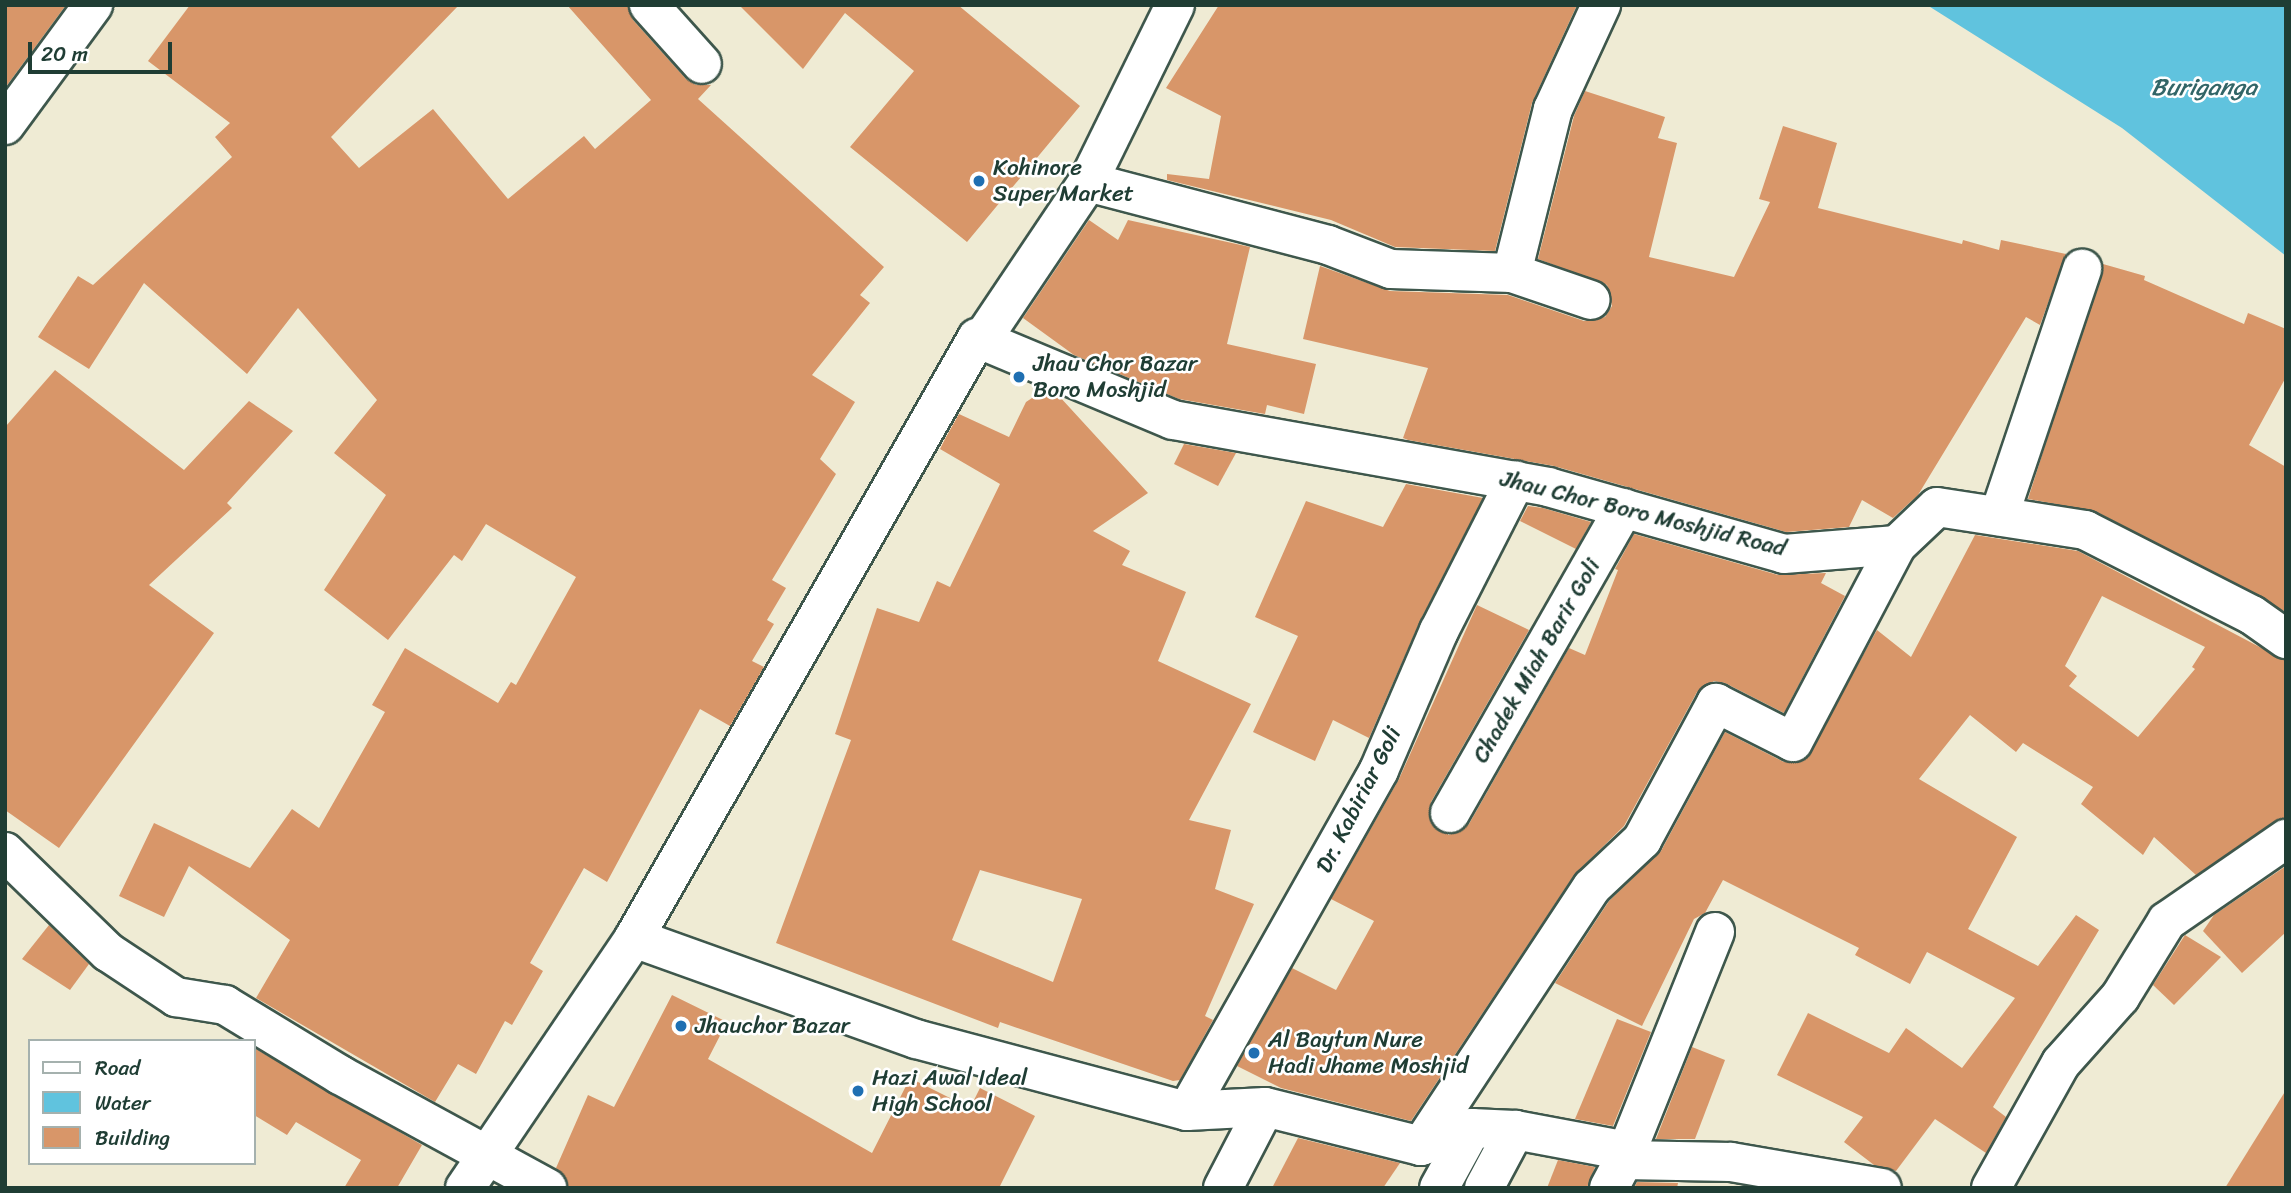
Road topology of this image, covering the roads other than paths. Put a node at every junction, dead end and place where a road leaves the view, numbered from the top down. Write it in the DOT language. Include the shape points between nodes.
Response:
graph roads {
  1 [pos="93,5"];
  2 [pos="649,5"];
  3 [pos="1175,5"];
  4 [pos="1601,5"];
  5 [pos="702,64"];
  6 [pos="5,125"];
  7 [pos="1088,183"];
  8 [pos="2082,269"];
  9 [pos="1512,273"];
  10 [pos="1591,300"];
  11 [pos="979,340"];
  12 [pos="1516,480"];
  13 [pos="1624,508"];
  14 [pos="2000,516"];
  15 [pos="1897,545"];
  16 [pos="2286,639"];
  17 [pos="1450,813"];
  18 [pos="2286,839"];
  19 [pos="5,852"];
  20 [pos="1715,932"];
  21 [pos="634,939"];
  22 [pos="1265,1107"];
  23 [pos="1187,1111"];
  24 [pos="1472,1128"];
  25 [pos="1516,1130"];
  26 [pos="1421,1146"];
  27 [pos="488,1154"];
  28 [pos="1620,1167"];
  29 [pos="1725,1175"];
  30 [pos="465,1188"];
  31 [pos="547,1188"];
  32 [pos="1223,1188"];
  33 [pos="1439,1188"];
  34 [pos="1484,1188"];
  35 [pos="1882,1188"];
  36 [pos="1991,1188"];
  1 -- 6 [label="street"];
  2 -- 5 [label="street"];
  3 -- 7 [label="street"];
  4 -- 9 [label="street" via="1553,109"];
  7 -- 9 [label="street" via="1328,245 1391,269"];
  7 -- 11 [label="street"];
  8 -- 14 [label="street"];
  9 -- 10 [label="street"];
  11 -- 12 [label="street, Jhau Chor Boro Moshjid Road" via="1173,420"];
  11 -- 21 [label="street"];
  12 -- 13 [label="street, Jhau Chor Boro Moshjid Road"];
  12 -- 23 [label="street, Dr. Kabiriar Goli" via="1438,631 1379,770"];
  13 -- 15 [label="street, Jhau Chor Boro Moshjid Road" via="1784,554"];
  13 -- 17 [label="street, Chadek Miah Barir Goli"];
  14 -- 15 [label="street" via="1937,507"];
  14 -- 16 [label="street" via="2085,530 2252,615"];
  15 -- 26 [label="street" via="1793,743 1716,703 1642,840 1592,887"];
  18 -- 36 [label="street" via="2167,921 2120,997 2061,1063"];
  19 -- 27 [label="street" via="108,952 176,997 225,1005 340,1075"];
  20 -- 28 [label="street"];
  21 -- 23 [label="street" via="916,1039"];
  21 -- 27 [label="street"];
  22 -- 23 [label="street"];
  22 -- 26 [label="street"];
  22 -- 32 [label="street"];
  24 -- 25 [label="street"];
  24 -- 26 [label="street"];
  24 -- 33 [label="street"];
  25 -- 28 [label="street"];
  25 -- 34 [label="street"];
  27 -- 30 [label="street"];
  27 -- 31 [label="street"];
  28 -- 29 [label="street"];
  29 -- 35 [label="street"];
}
